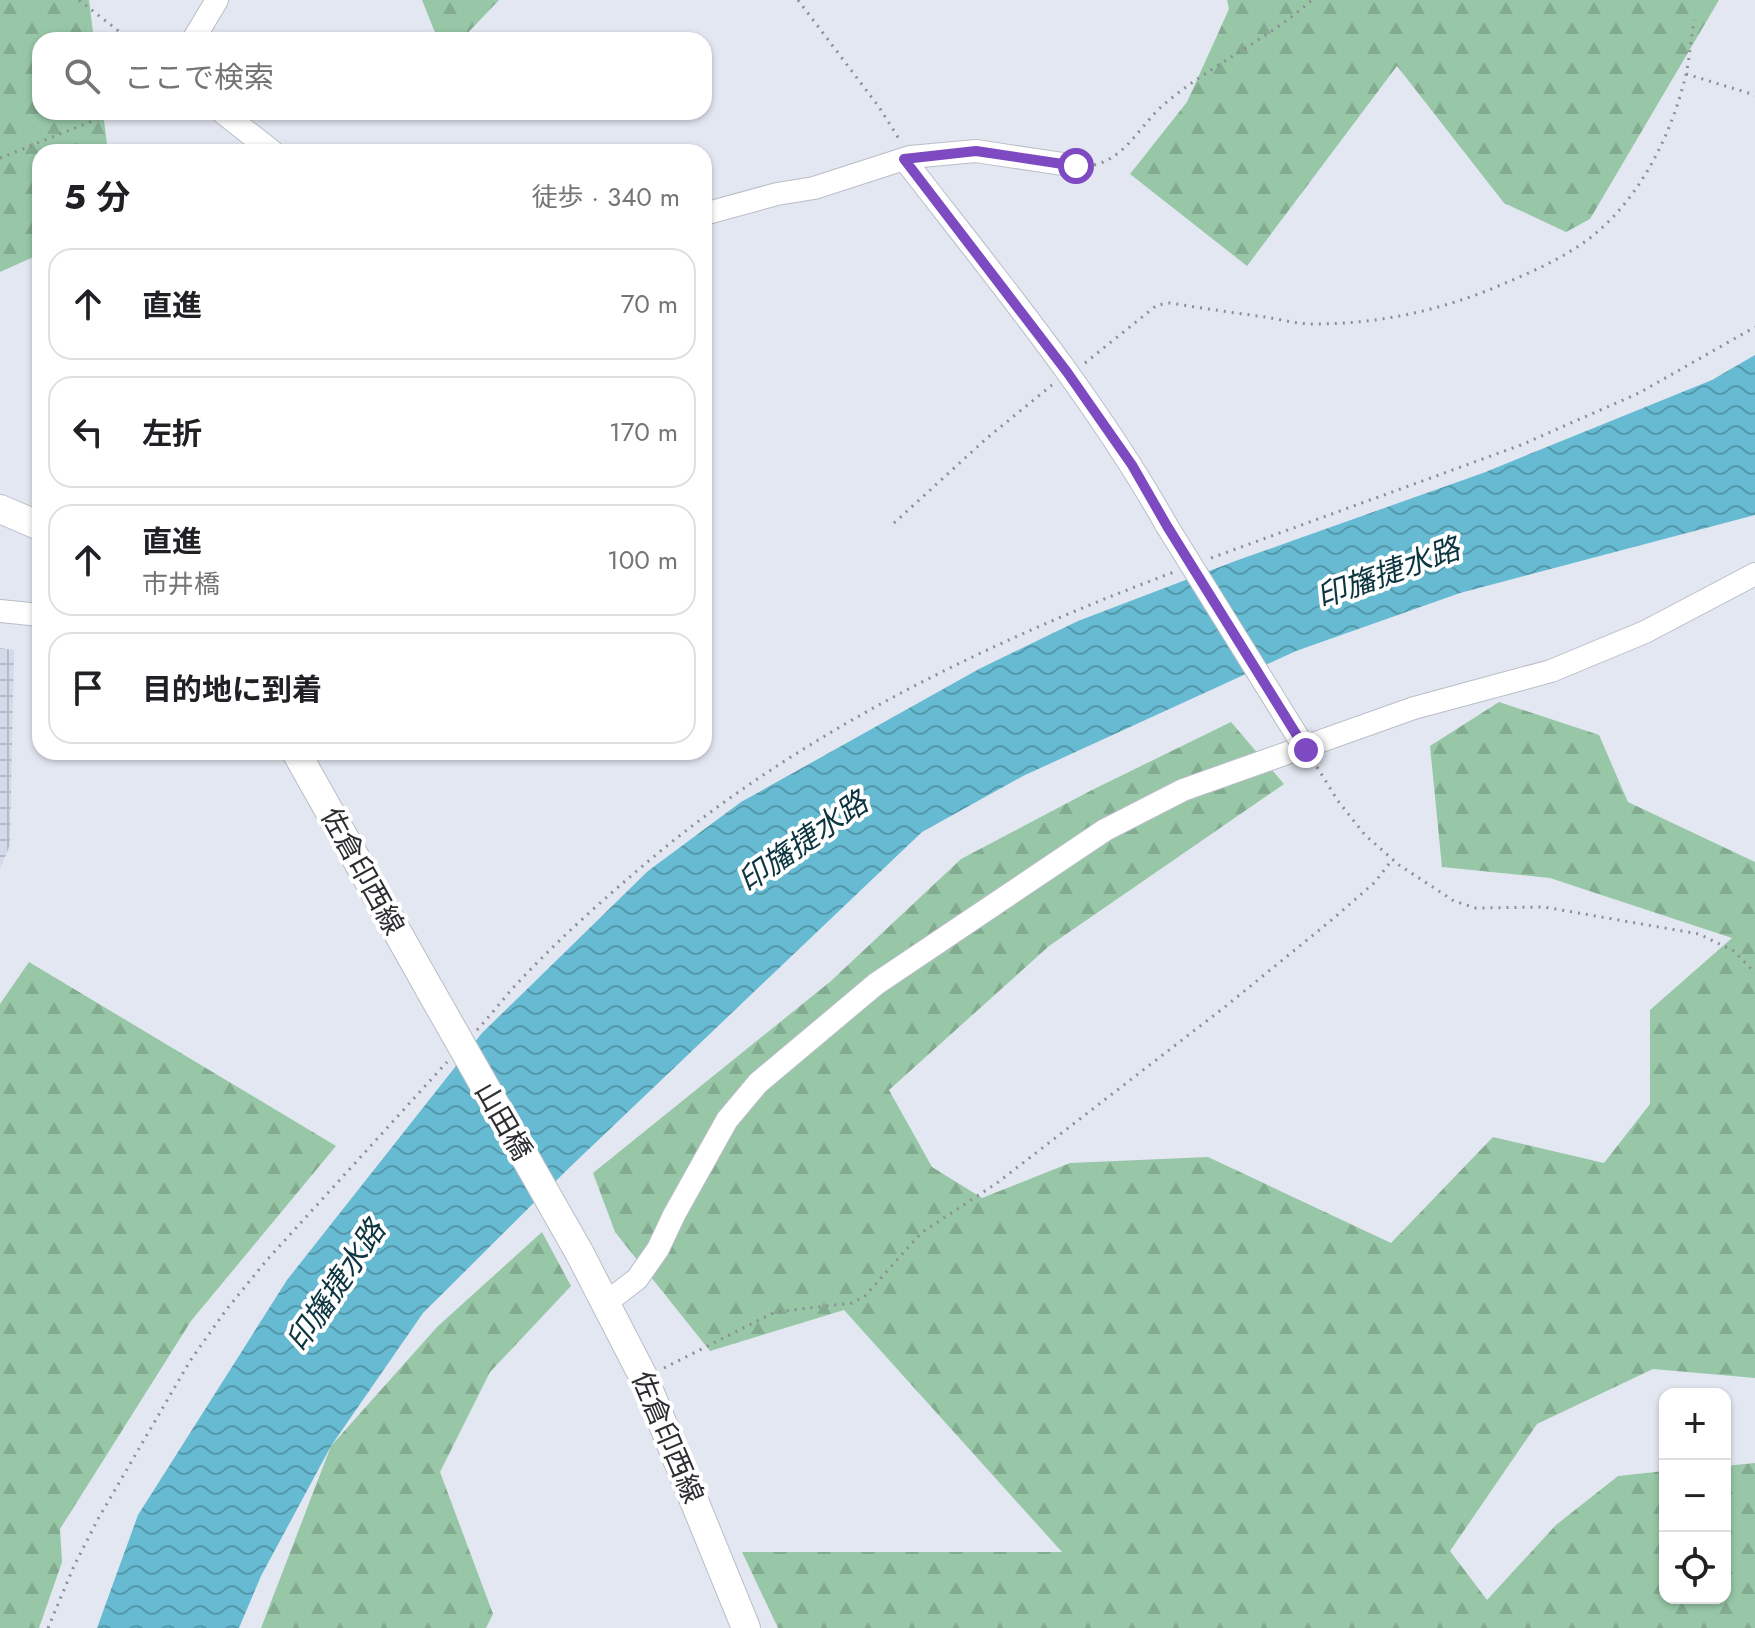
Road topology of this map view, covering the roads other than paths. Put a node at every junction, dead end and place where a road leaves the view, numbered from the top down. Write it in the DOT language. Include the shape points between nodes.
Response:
graph roads {
  1 [pos="217,0"];
  2 [pos="198,32"];
  3 [pos="232,120"];
  4 [pos="263,144"];
  5 [pos="907,158"];
  6 [pos="1076,166"];
  7 [pos="712,212"];
  8 [pos="0,509"];
  9 [pos="32,523"];
  10 [pos="1755,574"];
  11 [pos="0,611"];
  12 [pos="32,614"];
  13 [pos="1306,750"];
  14 [pos="301,760"];
  15 [pos="430,990"];
  16 [pos="579,1252"];
  17 [pos="607,1302"];
  18 [pos="746,1628"];
  1 -- 2 [label="street"];
  3 -- 4 [label="street"];
  5 -- 6 [label="street" via="976,151"];
  5 -- 7 [label="street" via="814,188"];
  5 -- 13 [label="street, bridge" via="1132,465"];
  8 -- 9 [label="main road"];
  10 -- 17 [label="street" via="1645,632 1551,671 1399,713 1183,790 1105,830 876,984 758,1083 727,1120 658,1249 637,1279"];
  11 -- 12 [label="street"];
  14 -- 15 [label="main road, 佐倉印西線"];
  15 -- 16 [label="main road, 山田橋, bridge"];
  16 -- 17 [label="main road, 佐倉印西線"];
  17 -- 18 [label="main road, 佐倉印西線" via="644,1378"];
}
